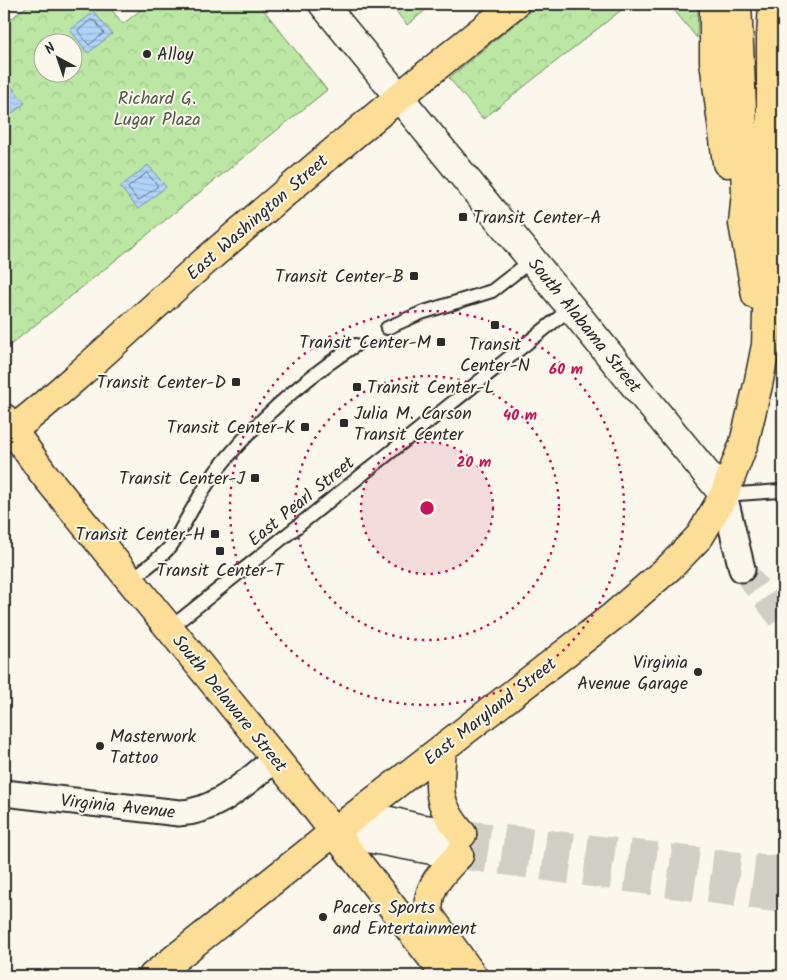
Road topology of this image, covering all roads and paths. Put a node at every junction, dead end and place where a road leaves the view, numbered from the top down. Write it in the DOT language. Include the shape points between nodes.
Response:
graph roads {
  1 [pos="323,4"];
  2 [pos="515,4"];
  3 [pos="714,4"];
  4 [pos="737,4"];
  5 [pos="773,4"];
  6 [pos="398,97"];
  7 [pos="743,224"];
  8 [pos="532,260"];
  9 [pos="571,308"];
  10 [pos="388,328"];
  11 [pos="356,345"];
  12 [pos="766,345"];
  13 [pos="7,429"];
  14 [pos="783,493"];
  15 [pos="732,504"];
  16 [pos="742,569"];
  17 [pos="130,580"];
  18 [pos="170,628"];
  19 [pos="442,749"];
  20 [pos="275,759"];
  21 [pos="4,793"];
  22 [pos="334,832"];
  23 [pos="460,844"];
  24 [pos="153,976"];
  25 [pos="446,976"];
  26 [pos="473,976"];
  1 -- 6 [label="main road, South Alabama Street"];
  2 -- 6 [label="main road, East Washington Street"];
  3 -- 7 [label="main road" via="714,61 731,193"];
  4 -- 7 [label="main road" via="746,192"];
  5 -- 12 [label="main road, East Maryland Street"];
  6 -- 8 [label="main road, South Alabama Street"];
  6 -- 13 [label="main road, East Washington Street" via="71,381"];
  7 -- 12 [label="main road"];
  8 -- 9 [label="main road, South Alabama Street"];
  8 -- 10 [label="lane" via="492,291 430,310"];
  9 -- 15 [label="main road, South Alabama Street"];
  9 -- 18 [label="lane, East Pearl Street"];
  11 -- 17 [label="lane" via="317,371 266,414 216,472 170,548"];
  12 -- 15 [label="main road, East Maryland Street"];
  13 -- 17 [label="main road, South Delaware Street"];
  14 -- 15 [label="lane" via="780,491"];
  15 -- 16 [label="street, South Alabama Street"];
  15 -- 19 [label="main road, East Maryland Street" via="650,585"];
  17 -- 18 [label="main road, South Delaware Street"];
  18 -- 20 [label="main road, South Delaware Street"];
  19 -- 22 [label="main road, East Maryland Street"];
  19 -- 23 [label="main road" via="441,799"];
  20 -- 21 [label="street, Virginia Avenue" via="213,805 188,813"];
  20 -- 22 [label="main road, South Delaware Street"];
  22 -- 23 [label="main road" via="390,821"];
  22 -- 24 [label="main road, East Maryland Street"];
  22 -- 25 [label="main road, South Delaware Street"];
  23 -- 26 [label="main road" via="439,876 427,904 429,914"];
}
